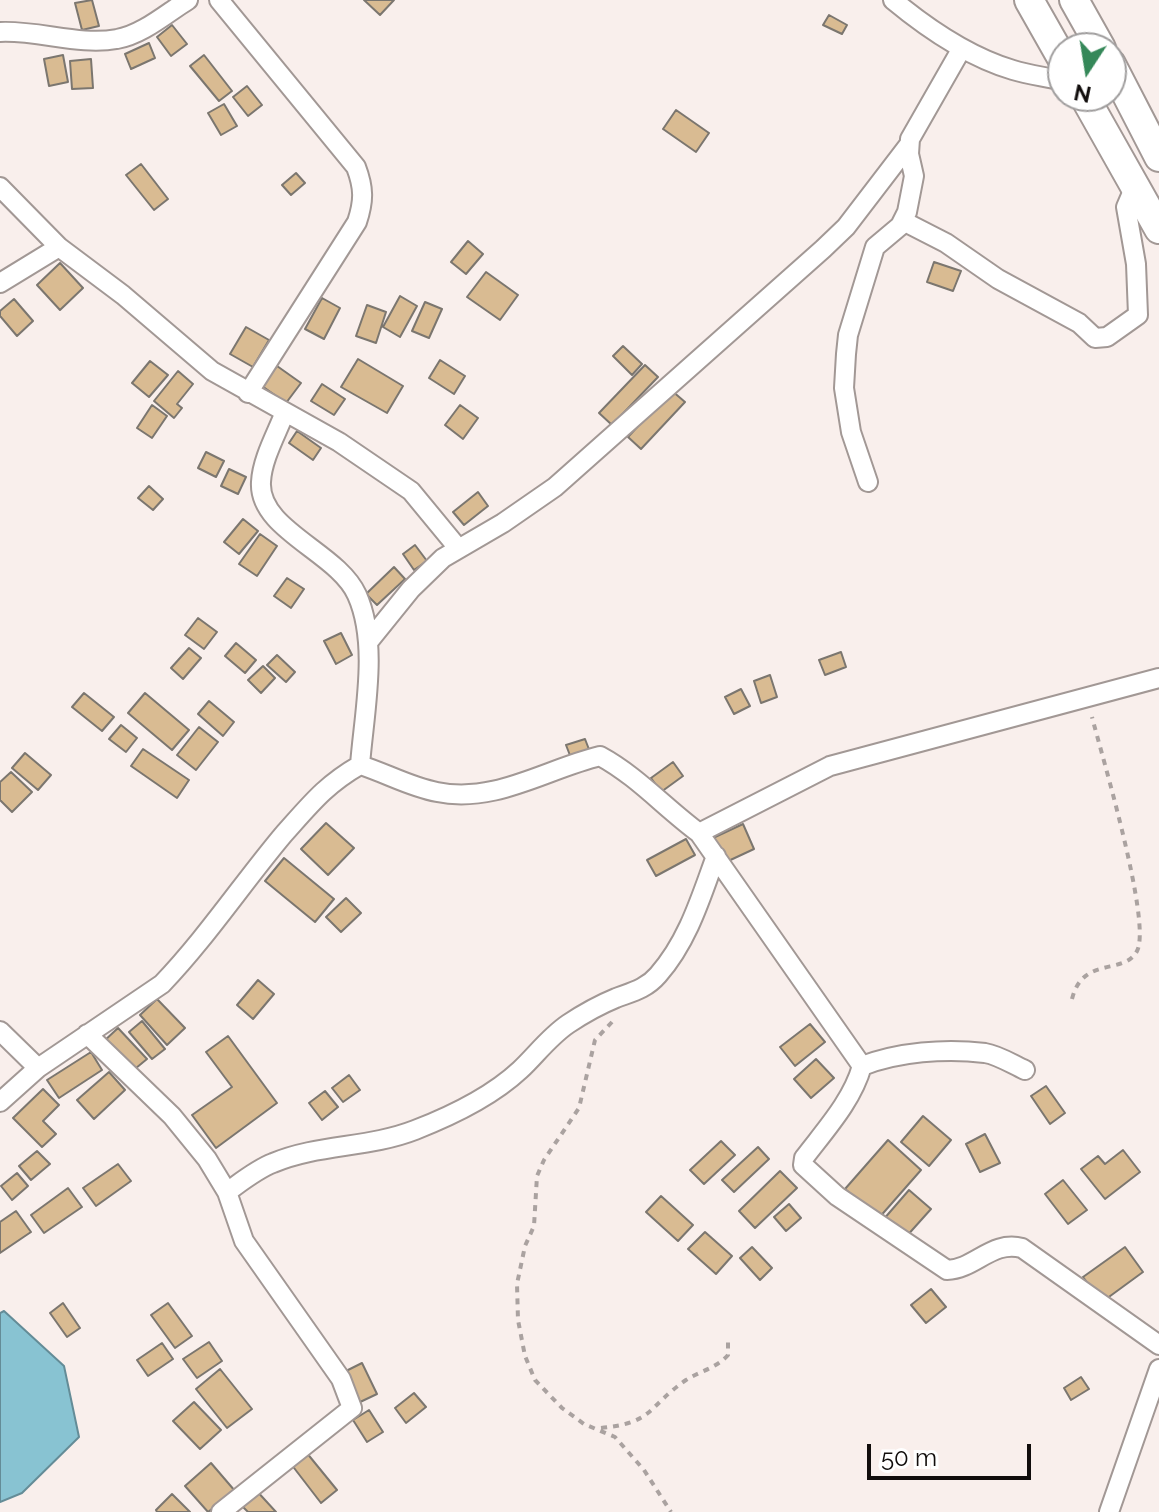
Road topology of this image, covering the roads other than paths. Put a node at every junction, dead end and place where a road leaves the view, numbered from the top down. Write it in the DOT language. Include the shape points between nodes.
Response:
graph roads {
  1 [pos="188,0"];
  2 [pos="219,0"];
  3 [pos="893,0"];
  4 [pos="1029,0"];
  5 [pos="1074,0"];
  6 [pos="0,32"];
  7 [pos="1047,32"];
  8 [pos="1092,32"];
  9 [pos="962,48"];
  10 [pos="1047,78"];
  11 [pos="1127,95"];
  12 [pos="1093,112"];
  13 [pos="908,146"];
  14 [pos="1159,157"];
  15 [pos="1135,186"];
  16 [pos="0,187"];
  17 [pos="903,221"];
  18 [pos="1159,229"];
  19 [pos="59,247"];
  20 [pos="0,283"];
  21 [pos="248,393"];
  22 [pos="285,412"];
  23 [pos="868,482"];
  24 [pos="458,548"];
  25 [pos="369,641"];
  26 [pos="1159,678"];
  27 [pos="360,765"];
  28 [pos="699,833"];
  29 [pos="716,856"];
  30 [pos="0,1031"];
  31 [pos="87,1034"];
  32 [pos="862,1066"];
  33 [pos="38,1068"];
  34 [pos="1025,1070"];
  35 [pos="0,1102"];
  36 [pos="227,1192"];
  37 [pos="1159,1345"];
  38 [pos="1159,1369"];
  39 [pos="221,1512"];
  40 [pos="1109,1512"];
  1 -- 6 [label="street" via="120,39"];
  2 -- 21 [label="street" via="356,167 364,186 357,222"];
  3 -- 9 [label="street"];
  4 -- 7 [label="main road"];
  5 -- 8 [label="main road"];
  9 -- 10 [label="street" via="1012,70"];
  9 -- 13 [label="street"];
  11 -- 14 [label="main road"];
  12 -- 15 [label="main road"];
  13 -- 17 [label="street" via="914,176"];
  13 -- 24 [label="street" via="823,249 555,487"];
  15 -- 17 [label="street" via="1126,207 1138,315 1100,339"];
  15 -- 18 [label="main road"];
  16 -- 19 [label="street"];
  17 -- 23 [label="street" via="875,247 847,345 844,388 851,432"];
  19 -- 20 [label="street"];
  19 -- 21 [label="street" via="212,371"];
  21 -- 22 [label="street"];
  22 -- 24 [label="street" via="411,491"];
  22 -- 25 [label="street" via="261,480 262,497 268,511 324,556 356,592"];
  24 -- 25 [label="street" via="411,589"];
  25 -- 27 [label="street"];
  26 -- 28 [label="street" via="830,766"];
  27 -- 28 [label="street" via="409,785 464,795 508,788 600,756 626,770"];
  27 -- 31 [label="street" via="335,779 313,801 162,984"];
  28 -- 29 [label="street"];
  29 -- 32 [label="street"];
  29 -- 36 [label="street" via="687,931 648,985 566,1025 494,1091 386,1140 270,1164"];
  30 -- 33 [label="street"];
  31 -- 33 [label="street"];
  31 -- 36 [label="street" via="172,1116"];
  32 -- 34 [label="street" via="888,1056 986,1054"];
  32 -- 37 [label="street" via="848,1099 804,1158 806,1171 947,1270 960,1269 995,1249 1022,1248"];
  33 -- 35 [label="street"];
  36 -- 39 [label="street" via="244,1241 341,1379 352,1408"];
  38 -- 40 [label="street"];
}
